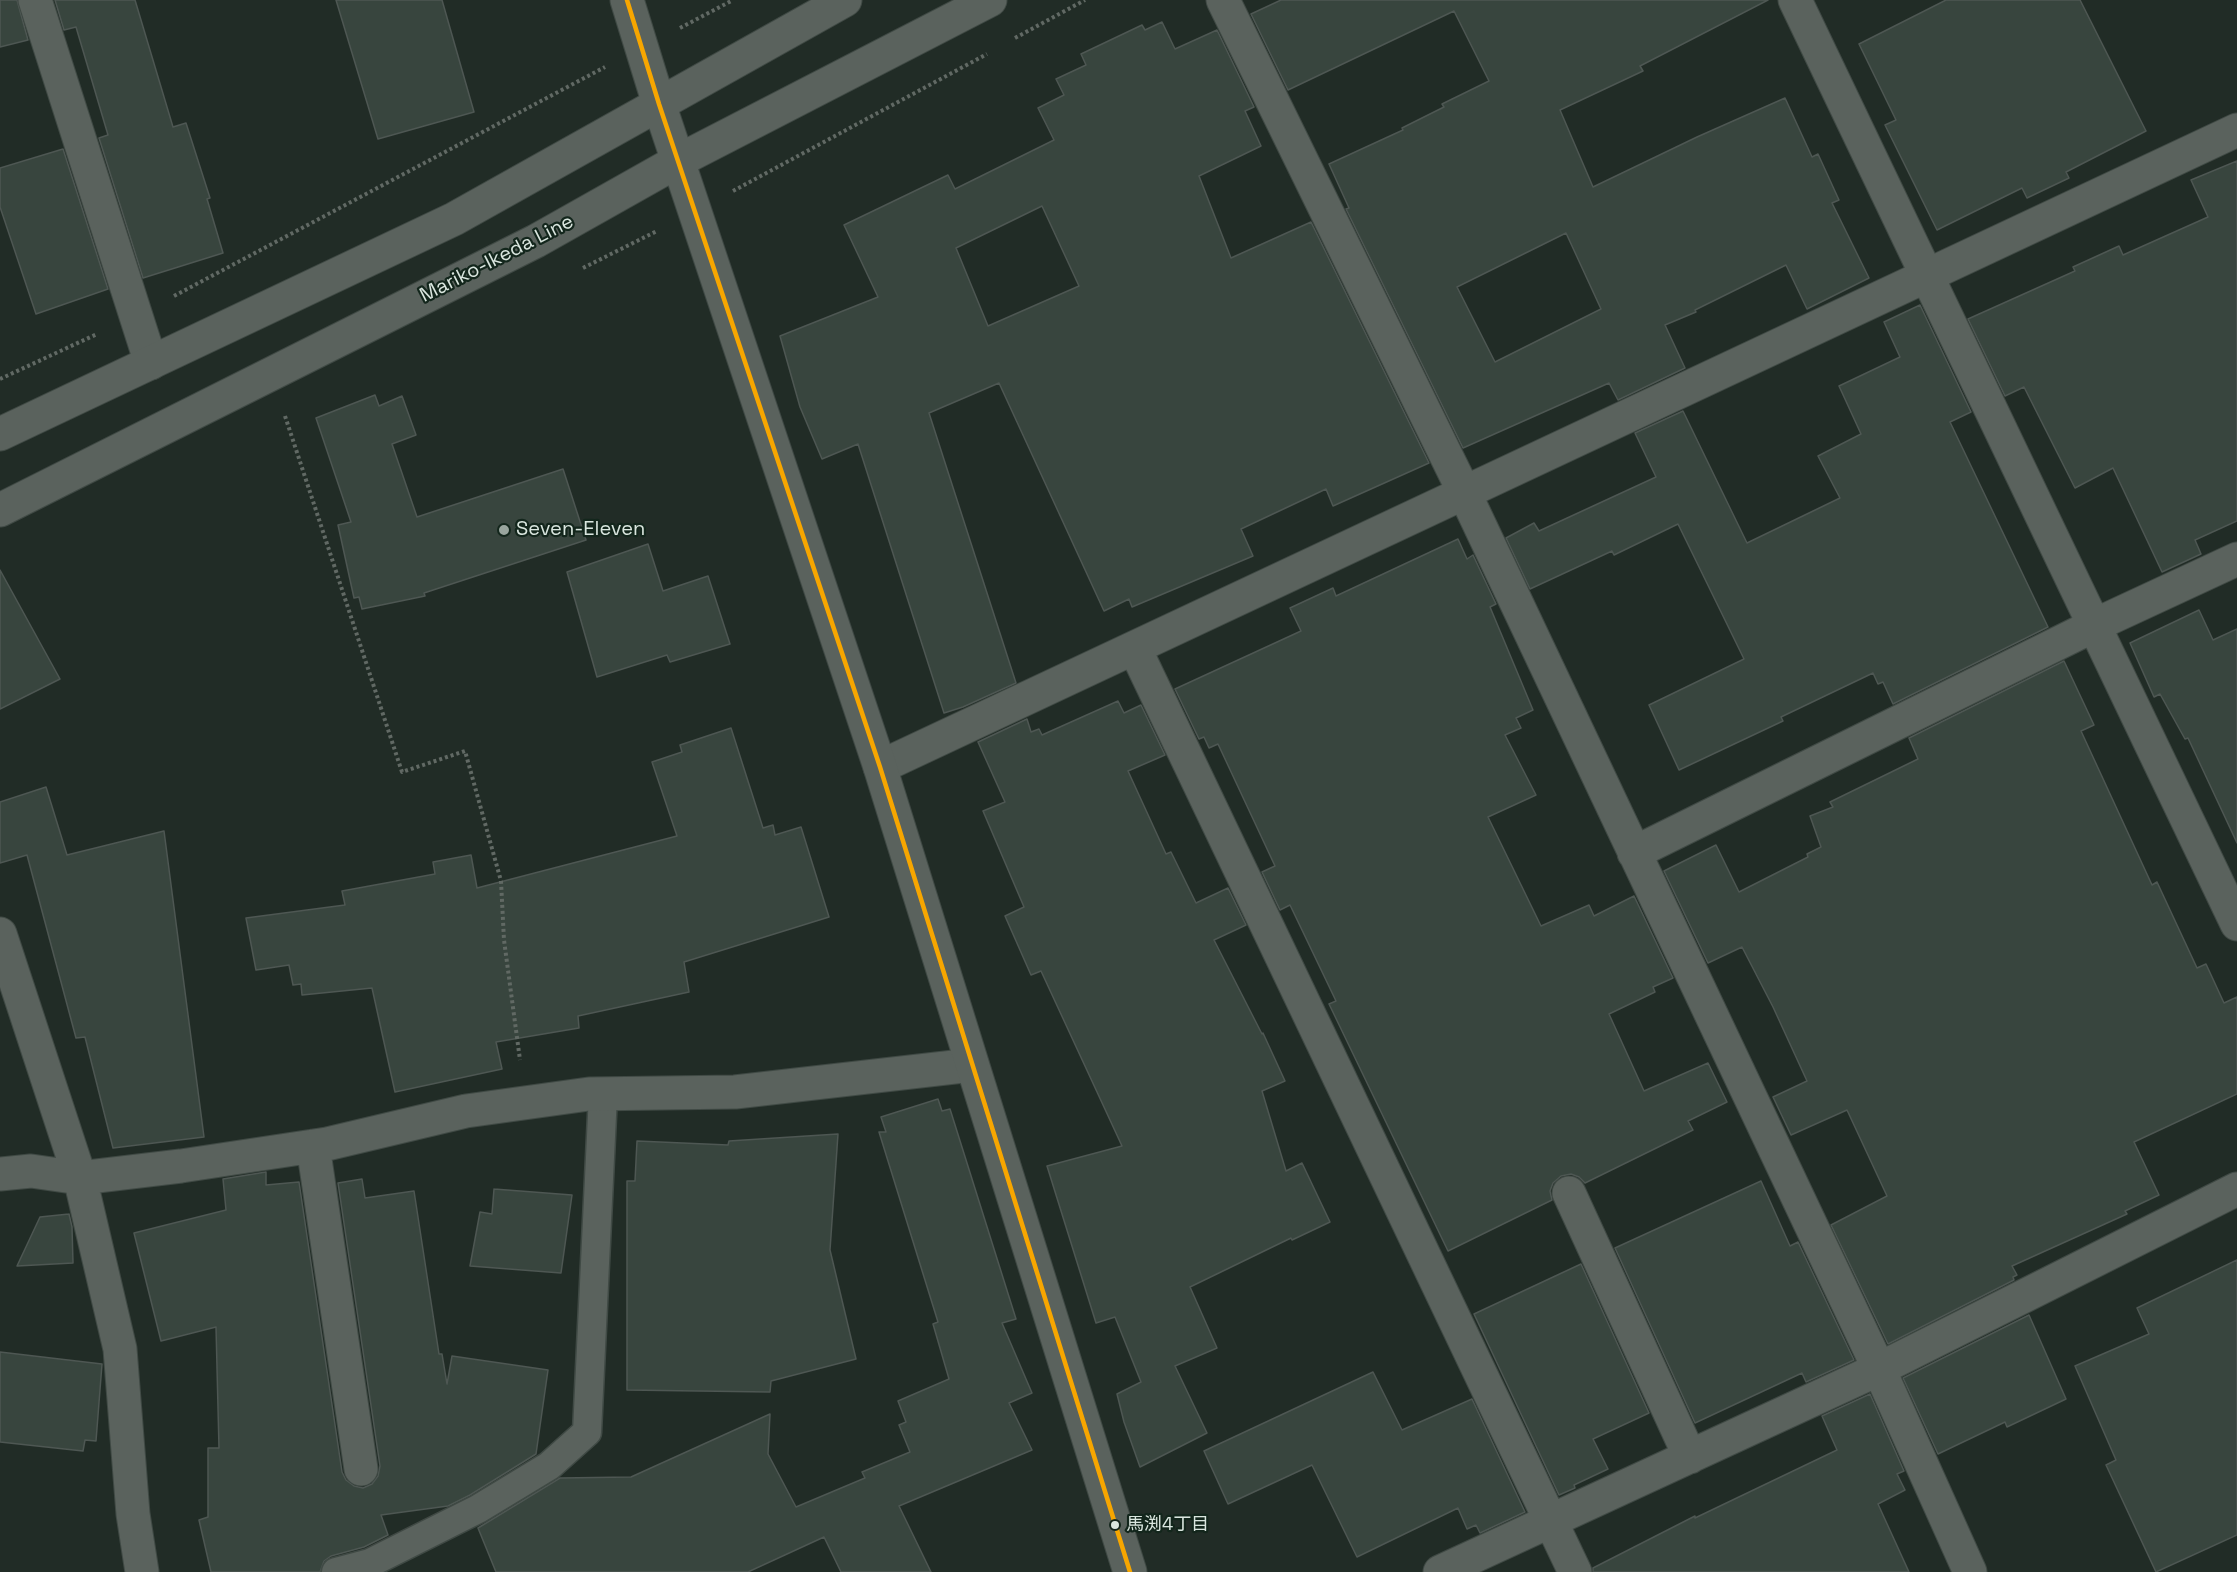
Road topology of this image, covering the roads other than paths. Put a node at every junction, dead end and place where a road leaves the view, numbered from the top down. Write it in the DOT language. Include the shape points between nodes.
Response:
graph roads {
  1 [pos="35,0"];
  2 [pos="627,0"];
  3 [pos="845,0"];
  4 [pos="990,0"];
  5 [pos="1223,0"];
  6 [pos="1795,0"];
  7 [pos="659,104"];
  8 [pos="2237,130"];
  9 [pos="678,161"];
  10 [pos="1927,274"];
  11 [pos="151,363"];
  12 [pos="0,434"];
  13 [pos="1464,492"];
  14 [pos="0,510"];
  15 [pos="2237,559"];
  16 [pos="2095,625"];
  17 [pos="1136,649"];
  18 [pos="880,767"];
  19 [pos="1634,853"];
  20 [pos="2237,924"];
  21 [pos="0,934"];
  22 [pos="972,1065"];
  23 [pos="603,1094"];
  24 [pos="313,1146"];
  25 [pos="0,1174"];
  26 [pos="80,1178"];
  27 [pos="2237,1189"];
  28 [pos="1569,1193"];
  29 [pos="1879,1369"];
  30 [pos="1690,1457"];
  31 [pos="361,1469"];
  32 [pos="1551,1521"];
  33 [pos="142,1572"];
  34 [pos="336,1572"];
  35 [pos="1131,1572"];
  36 [pos="1440,1572"];
  37 [pos="1575,1572"];
  38 [pos="1970,1572"];
  1 -- 11 [label="street"];
  2 -- 7 [label="street"];
  3 -- 7 [label="street"];
  4 -- 9 [label="street, Mariko-Ikeda Line"];
  5 -- 13 [label="street"];
  6 -- 10 [label="street"];
  7 -- 9 [label="street"];
  7 -- 11 [label="street" via="454,219"];
  8 -- 10 [label="street"];
  9 -- 14 [label="street, Mariko-Ikeda Line" via="536,241"];
  9 -- 18 [label="street"];
  10 -- 13 [label="street"];
  10 -- 16 [label="street"];
  11 -- 12 [label="street"];
  13 -- 17 [label="street"];
  13 -- 19 [label="street"];
  15 -- 16 [label="street"];
  16 -- 19 [label="street"];
  16 -- 20 [label="street"];
  17 -- 18 [label="street"];
  17 -- 32 [label="street"];
  18 -- 22 [label="street"];
  19 -- 29 [label="street"];
  21 -- 26 [label="street"];
  22 -- 23 [label="street" via="735,1092"];
  22 -- 35 [label="street"];
  23 -- 24 [label="street" via="466,1111"];
  23 -- 34 [label="lane" via="587,1432 549,1466 478,1509 370,1563"];
  24 -- 26 [label="street"];
  24 -- 31 [label="street"];
  25 -- 26 [label="street" via="31,1171"];
  26 -- 33 [label="street" via="120,1349 133,1514"];
  27 -- 29 [label="street"];
  28 -- 30 [label="street"];
  29 -- 30 [label="street"];
  29 -- 38 [label="street"];
  30 -- 32 [label="street"];
  32 -- 36 [label="street"];
  32 -- 37 [label="street"];
}
